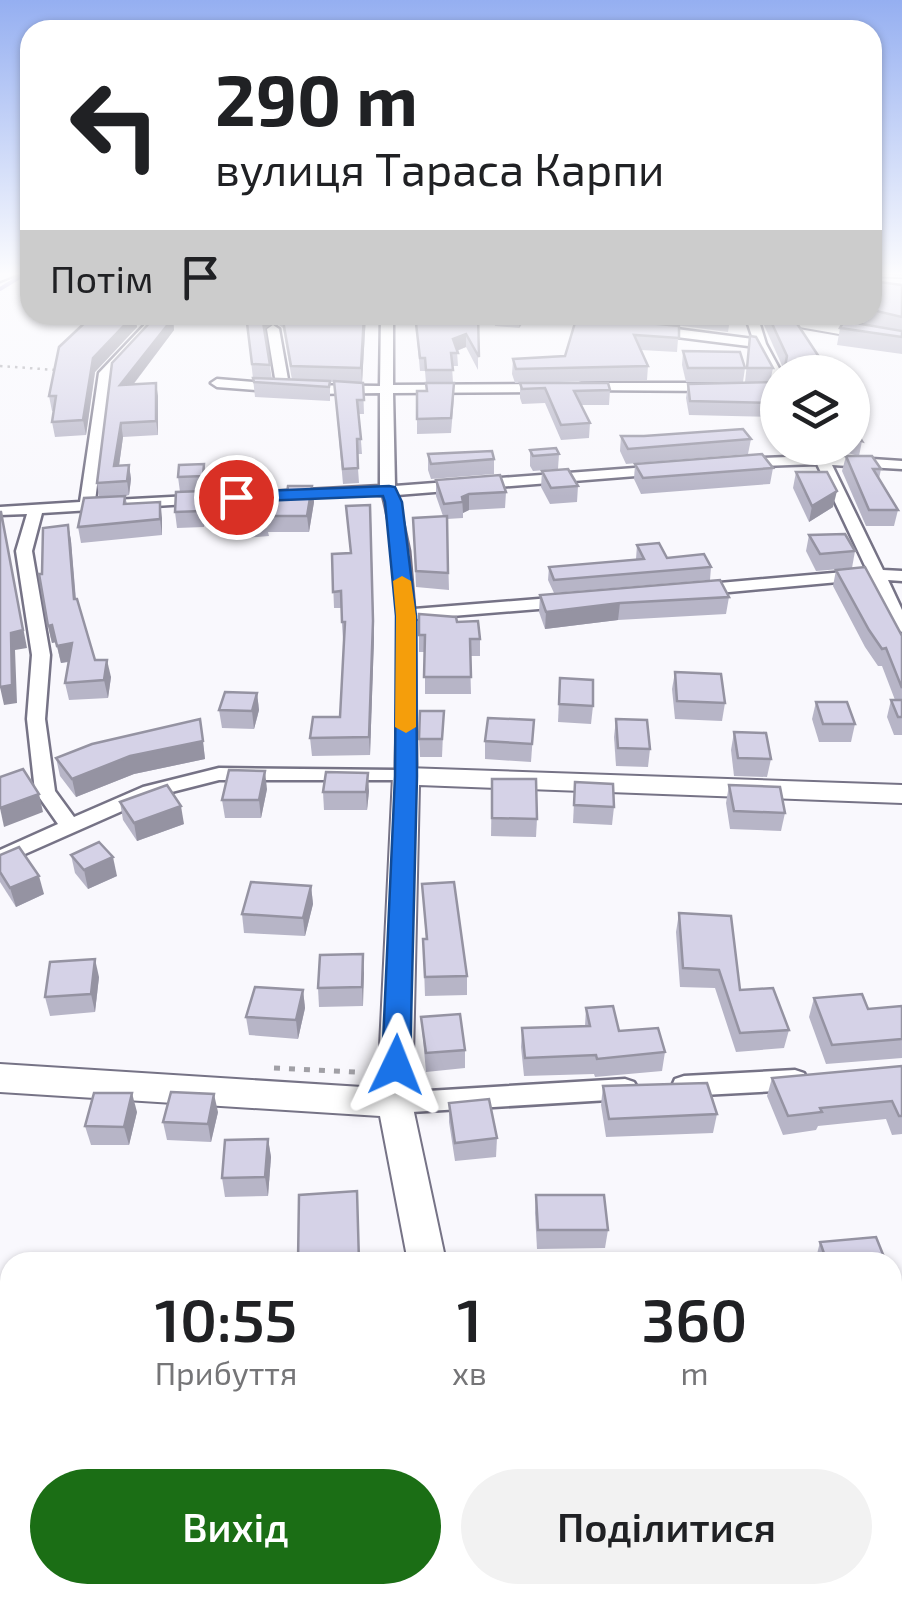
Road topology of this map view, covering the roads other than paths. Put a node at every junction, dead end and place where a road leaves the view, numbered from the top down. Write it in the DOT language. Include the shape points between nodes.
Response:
graph roads {
  1 [pos="129,348"];
  2 [pos="276,348"];
  3 [pos="388,348"];
  4 [pos="217,383"];
  5 [pos="283,388"];
  6 [pos="738,388"];
  7 [pos="388,390"];
  8 [pos="760,460"];
  9 [pos="870,461"];
  10 [pos="725,464"];
  11 [pos="825,465"];
  12 [pos="902,465"];
  13 [pos="687,468"];
  14 [pos="389,491"];
  15 [pos="86,506"];
  16 [pos="36,510"];
  17 [pos="0,512"];
  18 [pos="875,574"];
  19 [pos="902,576"];
  20 [pos="680,591"];
  21 [pos="582,600"];
  22 [pos="406,616"];
  23 [pos="902,627"];
  24 [pos="406,776"];
  25 [pos="902,794"];
  26 [pos="70,826"];
  27 [pos="0,858"];
  28 [pos="0,1078"];
  29 [pos="824,1078"];
  30 [pos="395,1103"];
  31 [pos="425,1252"];
  1 -- 15 [label="street" via="106,373"];
  2 -- 5 [label="street"];
  3 -- 7 [label="street"];
  4 -- 5 [label="street"];
  5 -- 7 [label="street"];
  6 -- 7 [label="street"];
  7 -- 14 [label="street"];
  8 -- 10 [label="street"];
  9 -- 12 [label="street"];
  11 -- 18 [label="street"];
  13 -- 14 [label="street"];
  14 -- 15 [label="street"];
  14 -- 22 [label="street"];
  15 -- 16 [label="street"];
  16 -- 17 [label="street"];
  16 -- 26 [label="street" via="24,551 41,655 36,719 45,790"];
  18 -- 19 [label="street"];
  18 -- 20 [label="street"];
  18 -- 23 [label="street"];
  21 -- 22 [label="street"];
  22 -- 24 [label="street"];
  24 -- 25 [label="street"];
  24 -- 26 [label="street" via="219,774 150,791"];
  24 -- 30 [label="street"];
  26 -- 27 [label="street"];
  28 -- 30 [label="street"];
  29 -- 30 [label="street"];
  30 -- 31 [label="street"];
}
